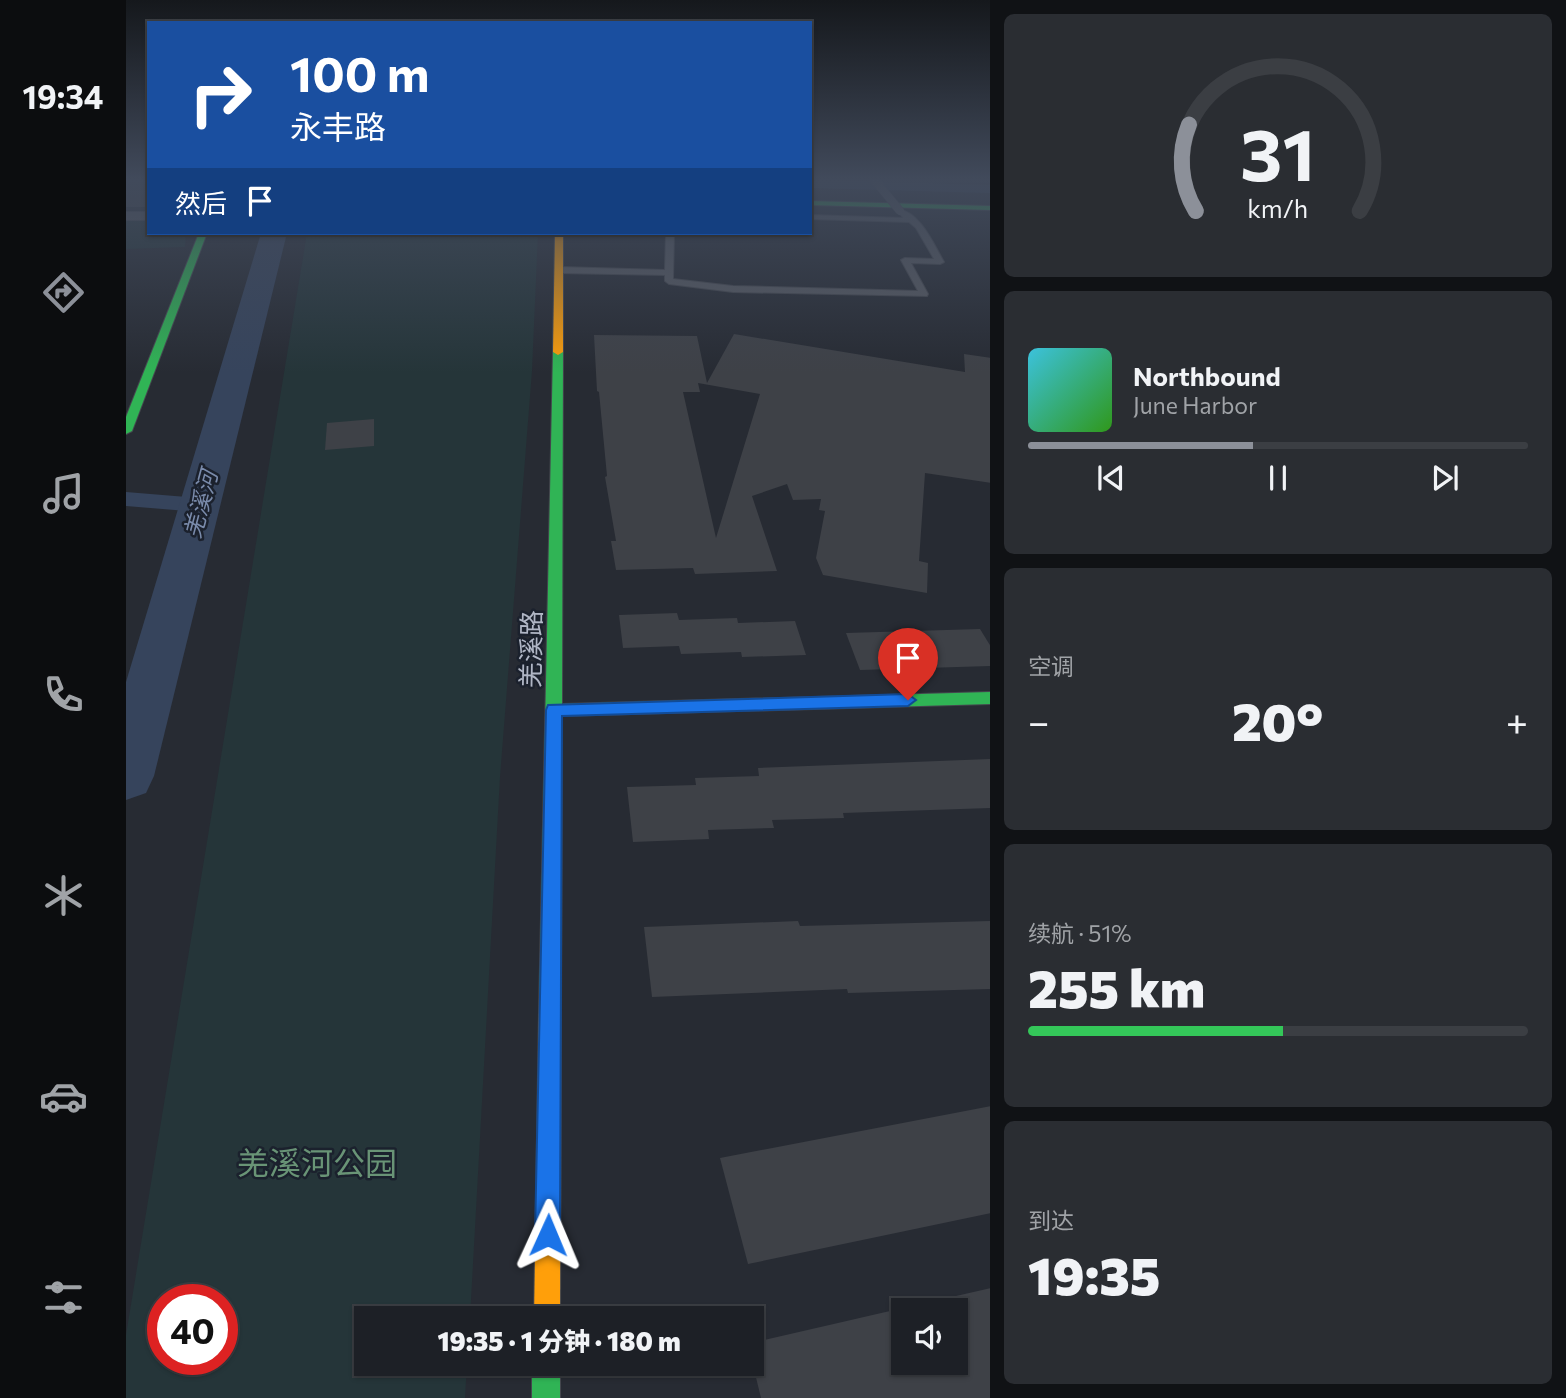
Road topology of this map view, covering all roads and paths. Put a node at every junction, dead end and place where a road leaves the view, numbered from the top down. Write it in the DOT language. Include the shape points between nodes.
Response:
graph roads {
  1 [pos="199,243"];
  2 [pos="559,243"];
  3 [pos="670,243"];
  4 [pos="929,243"];
  5 [pos="559,270"];
  6 [pos="669,273"];
  7 [pos="126,431"];
  8 [pos="990,698"];
  9 [pos="554,710"];
  10 [pos="547,1306"];
  11 [pos="546,1376"];
  12 [pos="546,1398"];
  1 -- 7 [label="street"];
  2 -- 5 [label="street, 羌溪路"];
  3 -- 6 [label="lane"];
  4 -- 6 [label="lane" via="940,262 905,260 924,294 733,289 669,281"];
  5 -- 6 [label="lane"];
  5 -- 9 [label="street, 羌溪路"];
  8 -- 9 [label="street"];
  9 -- 10 [label="street, 羌溪路"];
  11 -- 12 [label="street"];
}
